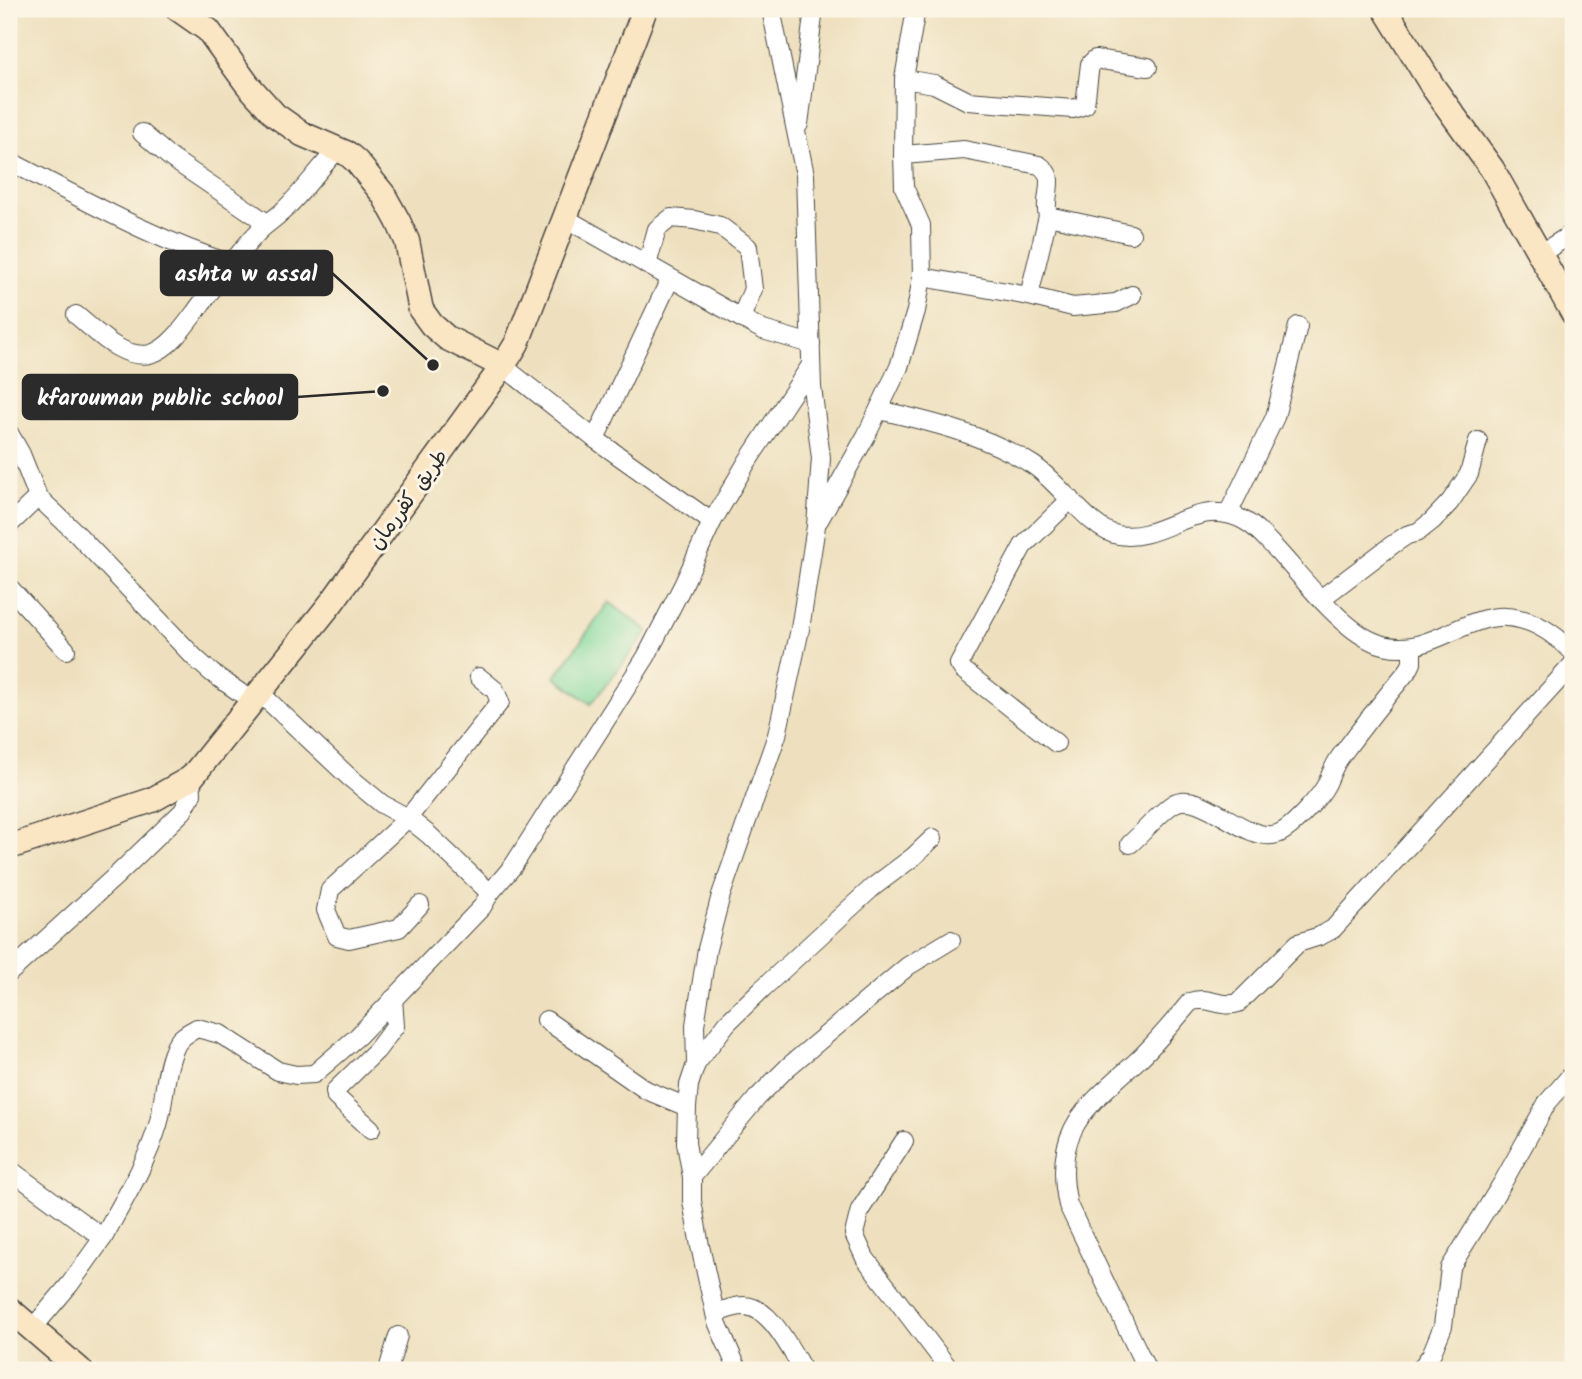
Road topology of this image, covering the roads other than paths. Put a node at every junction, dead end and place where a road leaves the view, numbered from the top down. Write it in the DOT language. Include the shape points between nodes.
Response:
graph roads {
  1 [pos="645,9"];
  2 [pos="814,9"];
  3 [pos="916,9"];
  4 [pos="1385,9"];
  5 [pos="768,10"];
  6 [pos="193,13"];
  7 [pos="1148,67"];
  8 [pos="904,79"];
  9 [pos="142,133"];
  10 [pos="797,141"];
  11 [pos="337,150"];
  12 [pos="903,155"];
  13 [pos="9,161"];
  14 [pos="1048,215"];
  15 [pos="565,218"];
  16 [pos="267,223"];
  17 [pos="1573,233"];
  18 [pos="1131,234"];
  19 [pos="1540,254"];
  20 [pos="232,264"];
  21 [pos="647,265"];
  22 [pos="922,277"];
  23 [pos="670,279"];
  24 [pos="1132,295"];
  25 [pos="1029,296"];
  26 [pos="1573,313"];
  27 [pos="76,315"];
  28 [pos="741,318"];
  29 [pos="1298,326"];
  30 [pos="811,344"];
  31 [pos="811,365"];
  32 [pos="503,366"];
  33 [pos="879,410"];
  34 [pos="9,433"];
  35 [pos="595,439"];
  36 [pos="1478,440"];
  37 [pos="38,497"];
  38 [pos="1070,499"];
  39 [pos="1228,514"];
  40 [pos="712,522"];
  41 [pos="9,525"];
  42 [pos="816,526"];
  43 [pos="9,587"];
  44 [pos="1322,598"];
  45 [pos="1412,647"];
  46 [pos="66,650"];
  47 [pos="1573,652"];
  48 [pos="1573,664"];
  49 [pos="479,677"];
  50 [pos="256,696"];
  51 [pos="1056,743"];
  52 [pos="191,778"];
  53 [pos="408,818"];
  54 [pos="933,838"];
  55 [pos="1130,844"];
  56 [pos="9,847"];
  57 [pos="490,893"];
  58 [pos="420,905"];
  59 [pos="951,940"];
  60 [pos="9,973"];
  61 [pos="393,999"];
  62 [pos="546,1020"];
  63 [pos="696,1064"];
  64 [pos="1573,1073"];
  65 [pos="687,1107"];
  66 [pos="370,1129"];
  67 [pos="904,1141"];
  68 [pos="9,1169"];
  69 [pos="692,1177"];
  70 [pos="103,1238"];
  71 [pos="9,1309"];
  72 [pos="715,1313"];
  73 [pos="32,1329"];
  74 [pos="398,1336"];
  75 [pos="80,1370"];
  76 [pos="388,1370"];
  77 [pos="738,1370"];
  78 [pos="803,1370"];
  79 [pos="950,1370"];
  80 [pos="1147,1370"];
  81 [pos="1420,1370"];
  1 -- 15 [label="main road, طريق كفررمان"];
  2 -- 10 [label="street"];
  3 -- 8 [label="street"];
  4 -- 19 [label="main road" via="1421,70 1492,169"];
  5 -- 10 [label="street"];
  6 -- 11 [label="main road" via="275,115"];
  7 -- 8 [label="street" via="1095,59 1090,64 1084,104 1073,109 968,101 934,84"];
  8 -- 12 [label="street"];
  9 -- 16 [label="street"];
  10 -- 30 [label="street" via="805,175"];
  11 -- 16 [label="street"];
  11 -- 32 [label="main road" via="357,162 391,208 407,241 421,310 432,325 447,338"];
  12 -- 14 [label="street" via="964,150 1039,165 1050,178"];
  12 -- 22 [label="street" via="904,187 921,225"];
  13 -- 20 [label="street" via="162,237"];
  14 -- 18 [label="street"];
  14 -- 25 [label="street"];
  15 -- 21 [label="street"];
  15 -- 32 [label="main road, طريق كفررمان" via="517,343"];
  16 -- 20 [label="street"];
  17 -- 19 [label="street"];
  19 -- 26 [label="main road"];
  20 -- 27 [label="street" via="189,321 153,353 130,353"];
  21 -- 23 [label="street"];
  21 -- 28 [label="street" via="657,229 671,218 720,226 748,247 753,289"];
  22 -- 25 [label="street"];
  22 -- 33 [label="street" via="899,367"];
  23 -- 28 [label="street"];
  23 -- 35 [label="street"];
  24 -- 25 [label="street" via="1116,303 1073,307"];
  28 -- 30 [label="street" via="763,330"];
  29 -- 39 [label="street" via="1275,417"];
  30 -- 31 [label="street"];
  31 -- 40 [label="street"];
  31 -- 42 [label="street" via="821,458"];
  32 -- 35 [label="street"];
  32 -- 50 [label="main road, طريق كفررمان" via="332,602"];
  33 -- 38 [label="street" via="930,421 1012,452 1037,467"];
  33 -- 42 [label="street"];
  34 -- 37 [label="street"];
  35 -- 40 [label="street"];
  36 -- 44 [label="street" via="1469,474 1432,522 1392,545"];
  37 -- 41 [label="street"];
  37 -- 50 [label="street" via="195,658 212,673"];
  38 -- 39 [label="street" via="1107,532 1118,535 1134,536 1204,513"];
  38 -- 51 [label="street" via="1023,546 960,664"];
  39 -- 44 [label="street" via="1257,529"];
  40 -- 57 [label="street" via="646,657 546,817"];
  42 -- 63 [label="street" via="800,629 776,735 707,949 695,1025"];
  43 -- 46 [label="street"];
  44 -- 45 [label="street" via="1373,641"];
  45 -- 47 [label="street" via="1494,616 1532,622"];
  45 -- 55 [label="street" via="1409,669 1332,768 1315,800 1287,828 1265,835 1186,801 1174,803"];
  48 -- 80 [label="street" via="1333,929 1298,943 1238,1003 1190,1002 1147,1052 1080,1114 1063,1165 1068,1205"];
  49 -- 53 [label="street" via="495,690 500,702"];
  50 -- 52 [label="main road, طريق كفررمان"];
  50 -- 53 [label="street" via="382,804"];
  52 -- 56 [label="main road, طريق كفررمان" via="152,800"];
  52 -- 60 [label="street" via="192,794 183,811"];
  53 -- 57 [label="street"];
  53 -- 58 [label="street" via="330,890 326,910 337,936 349,939 399,929"];
  54 -- 63 [label="street" via="873,887 727,1023"];
  57 -- 61 [label="street" via="482,907"];
  59 -- 69 [label="street" via="908,965 788,1068"];
  61 -- 66 [label="street" via="395,1026 335,1091"];
  61 -- 70 [label="street" via="314,1074 278,1072 219,1034 197,1028 182,1036 174,1049 152,1144"];
  62 -- 65 [label="street" via="646,1090"];
  63 -- 65 [label="street"];
  64 -- 81 [label="street" via="1547,1103 1450,1268 1443,1326"];
  65 -- 69 [label="street" via="686,1143"];
  67 -- 79 [label="street" via="860,1210 854,1234 865,1258"];
  68 -- 70 [label="street"];
  69 -- 72 [label="street" via="692,1201"];
  70 -- 73 [label="street"];
  71 -- 73 [label="main road"];
  72 -- 77 [label="street"];
  72 -- 78 [label="street" via="743,1306 761,1313 782,1334"];
  73 -- 75 [label="main road"];
  74 -- 76 [label="street"];
}
